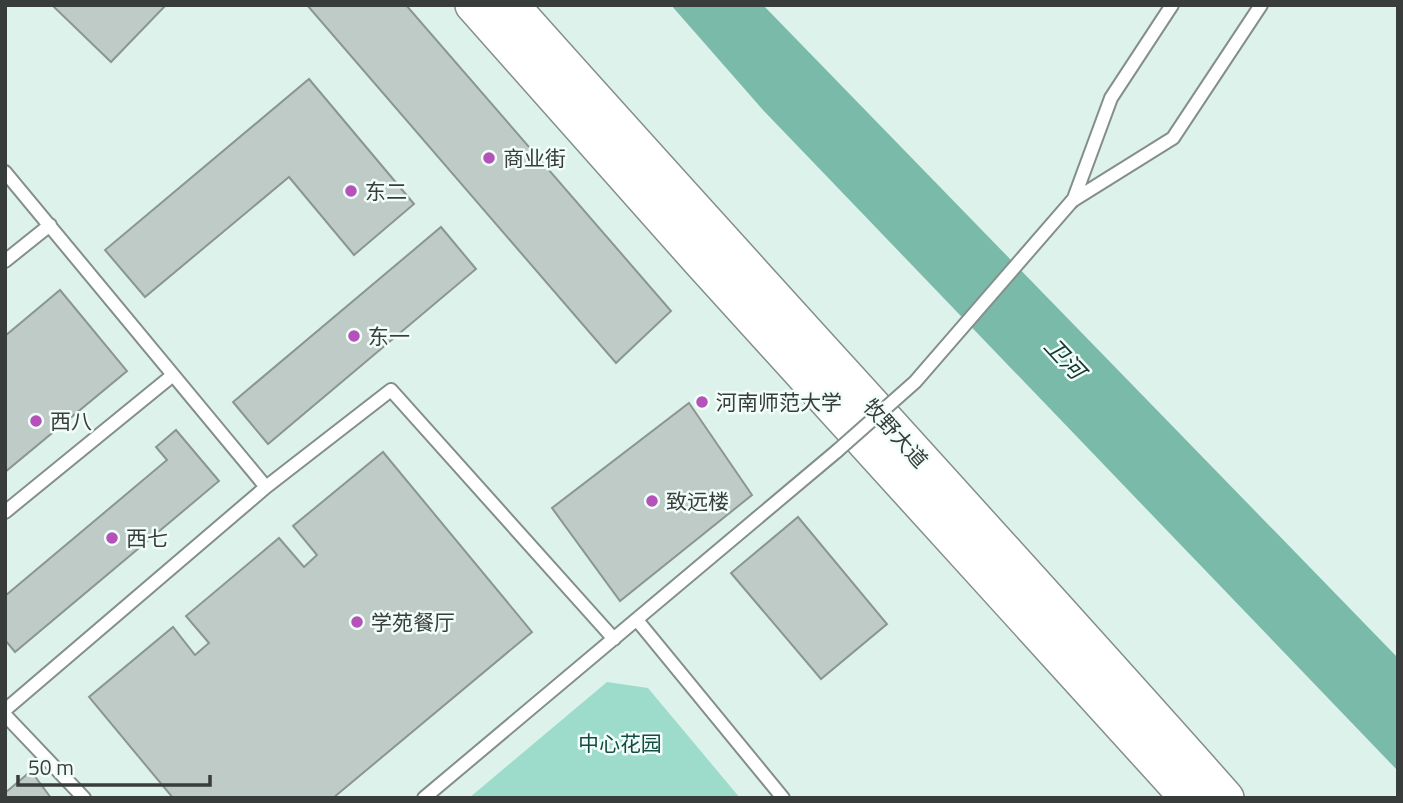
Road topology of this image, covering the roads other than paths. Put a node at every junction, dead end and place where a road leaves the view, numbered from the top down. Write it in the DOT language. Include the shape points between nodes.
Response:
graph roads {
  1 [pos="473,5"];
  2 [pos="511,5"];
  3 [pos="1172,5"];
  4 [pos="1261,5"];
  5 [pos="5,172"];
  6 [pos="1072,201"];
  7 [pos="50,225"];
  8 [pos="5,261"];
  9 [pos="173,375"];
  10 [pos="267,487"];
  11 [pos="5,512"];
  12 [pos="637,620"];
  13 [pos="614,639"];
  14 [pos="5,712"];
  15 [pos="84,798"];
  16 [pos="424,798"];
  17 [pos="783,798"];
  18 [pos="1188,798"];
  19 [pos="1226,798"];
  1 -- 18 [label="main road, 牧野大道"];
  2 -- 19 [label="main road, 牧野大道"];
  3 -- 6 [label="lane" via="1111,98"];
  4 -- 6 [label="lane" via="1173,138"];
  5 -- 7 [label="lane"];
  6 -- 12 [label="lane, bridge" via="915,382"];
  7 -- 8 [label="lane"];
  7 -- 9 [label="lane"];
  9 -- 10 [label="lane"];
  9 -- 11 [label="lane"];
  10 -- 13 [label="lane" via="391,390"];
  10 -- 14 [label="lane"];
  12 -- 13 [label="lane"];
  12 -- 17 [label="lane"];
  13 -- 16 [label="lane"];
  14 -- 15 [label="lane"];
}
